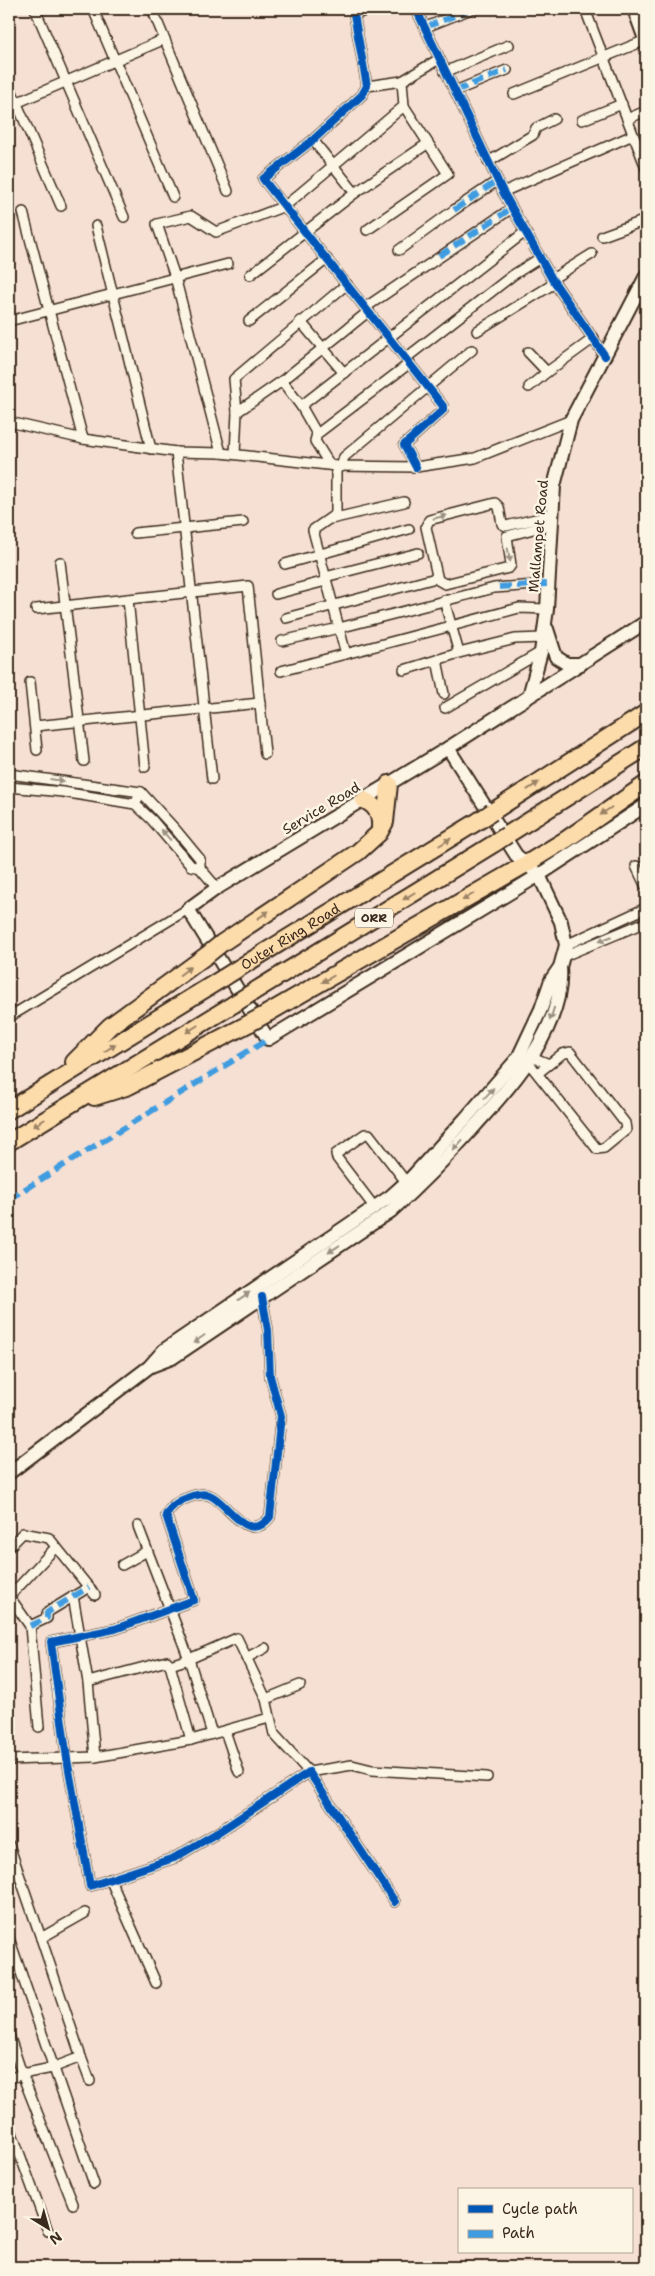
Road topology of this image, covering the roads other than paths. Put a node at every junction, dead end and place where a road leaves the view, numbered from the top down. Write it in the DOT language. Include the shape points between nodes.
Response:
graph roads {
  1 [pos="35,9"];
  2 [pos="93,9"];
  3 [pos="152,9"];
  4 [pos="368,9"];
  5 [pos="416,9"];
  6 [pos="471,9"];
  7 [pos="584,9"];
  8 [pos="634,9"];
  9 [pos="354,12"];
  10 [pos="426,28"];
  11 [pos="165,39"];
  12 [pos="646,41"];
  13 [pos="509,45"];
  14 [pos="603,56"];
  15 [pos="440,59"];
  16 [pos="115,61"];
  17 [pos="507,70"];
  18 [pos="445,72"];
  19 [pos="66,81"];
  20 [pos="402,81"];
  21 [pos="9,85"];
  22 [pos="367,86"];
  23 [pos="454,91"];
  24 [pos="514,94"];
  25 [pos="13,104"];
  26 [pos="622,104"];
  27 [pos="404,106"];
  28 [pos="646,111"];
  29 [pos="554,118"];
  30 [pos="627,119"];
  31 [pos="582,120"];
  32 [pos="633,135"];
  33 [pos="313,140"];
  34 [pos="427,144"];
  35 [pos="488,162"];
  36 [pos="334,166"];
  37 [pos="646,168"];
  38 [pos="497,181"];
  39 [pos="228,191"];
  40 [pos="503,192"];
  41 [pos="355,193"];
  42 [pos="174,197"];
  43 [pos="61,206"];
  44 [pos="285,206"];
  45 [pos="512,208"];
  46 [pos="23,212"];
  47 [pos="124,217"];
  48 [pos="646,220"];
  49 [pos="96,226"];
  50 [pos="367,230"];
  51 [pos="306,231"];
  52 [pos="525,232"];
  53 [pos="602,236"];
  54 [pos="399,250"];
  55 [pos="592,254"];
  56 [pos="540,258"];
  57 [pos="327,259"];
  58 [pos="228,264"];
  59 [pos="250,275"];
  60 [pos="646,276"];
  61 [pos="175,278"];
  62 [pos="554,281"];
  63 [pos="347,284"];
  64 [pos="112,294"];
  65 [pos="367,309"];
  66 [pos="49,310"];
  67 [pos="9,321"];
  68 [pos="250,321"];
  69 [pos="300,321"];
  70 [pos="477,331"];
  71 [pos="390,337"];
  72 [pos="594,338"];
  73 [pos="323,348"];
  74 [pos="472,350"];
  75 [pos="528,352"];
  76 [pos="605,356"];
  77 [pos="408,360"];
  78 [pos="547,372"];
  79 [pos="344,373"];
  80 [pos="282,381"];
  81 [pos="428,386"];
  82 [pos="529,386"];
  83 [pos="301,406"];
  84 [pos="237,412"];
  85 [pos="571,420"];
  86 [pos="9,421"];
  87 [pos="317,434"];
  88 [pos="83,439"];
  89 [pos="151,449"];
  90 [pos="176,452"];
  91 [pos="221,453"];
  92 [pos="235,454"];
  93 [pos="335,466"];
  94 [pos="416,467"];
  95 [pos="404,502"];
  96 [pos="328,519"];
  97 [pos="552,520"];
  98 [pos="243,522"];
  99 [pos="184,528"];
  100 [pos="409,529"];
  101 [pos="135,533"];
  102 [pos="418,553"];
  103 [pos="318,554"];
  104 [pos="60,562"];
  105 [pos="285,564"];
  106 [pos="432,578"];
  107 [pos="325,579"];
  108 [pos="548,584"];
  109 [pos="192,592"];
  110 [pos="276,594"];
  111 [pos="128,599"];
  112 [pos="444,600"];
  113 [pos="65,606"];
  114 [pos="332,606"];
  115 [pos="36,609"];
  116 [pos="546,615"];
  117 [pos="286,618"];
  118 [pos="646,622"];
  119 [pos="450,627"];
  120 [pos="339,628"];
  121 [pos="543,638"];
  122 [pos="282,641"];
  123 [pos="541,652"];
  124 [pos="459,653"];
  125 [pos="346,654"];
  126 [pos="437,660"];
  127 [pos="582,663"];
  128 [pos="404,670"];
  129 [pos="281,671"];
  130 [pos="30,682"];
  131 [pos="444,694"];
  132 [pos="529,696"];
  133 [pos="260,703"];
  134 [pos="445,708"];
  135 [pos="204,709"];
  136 [pos="646,713"];
  137 [pos="140,715"];
  138 [pos="79,722"];
  139 [pos="35,726"];
  140 [pos="646,746"];
  141 [pos="448,748"];
  142 [pos="37,750"];
  143 [pos="265,754"];
  144 [pos="84,761"];
  145 [pos="146,767"];
  146 [pos="9,774"];
  147 [pos="212,778"];
  148 [pos="390,784"];
  149 [pos="646,784"];
  150 [pos="9,787"];
  151 [pos="141,792"];
  152 [pos="364,800"];
  153 [pos="135,804"];
  154 [pos="646,805"];
  155 [pos="379,833"];
  156 [pos="526,864"];
  157 [pos="636,866"];
  158 [pos="200,868"];
  159 [pos="539,875"];
  160 [pos="646,887"];
  161 [pos="217,888"];
  162 [pos="646,908"];
  163 [pos="188,909"];
  164 [pos="646,922"];
  165 [pos="563,956"];
  166 [pos="9,1017"];
  167 [pos="530,1059"];
  168 [pos="549,1064"];
  169 [pos="538,1073"];
  170 [pos="54,1082"];
  171 [pos="70,1104"];
  172 [pos="9,1110"];
  173 [pos="9,1142"];
  174 [pos="406,1182"];
  175 [pos="375,1208"];
  176 [pos="262,1297"];
  177 [pos="149,1367"];
  178 [pos="9,1473"];
  179 [pos="138,1526"];
  180 [pos="9,1547"];
  181 [pos="56,1547"];
  182 [pos="148,1551"];
  183 [pos="122,1565"];
  184 [pos="89,1587"];
  185 [pos="96,1595"];
  186 [pos="73,1596"];
  187 [pos="10,1600"];
  188 [pos="169,1609"];
  189 [pos="30,1626"];
  190 [pos="81,1636"];
  191 [pos="265,1648"];
  192 [pos="246,1658"];
  193 [pos="190,1659"];
  194 [pos="170,1665"];
  195 [pos="88,1682"];
  196 [pos="300,1685"];
  197 [pos="266,1699"];
  198 [pos="269,1718"];
  199 [pos="39,1727"];
  200 [pos="225,1731"];
  201 [pos="212,1734"];
  202 [pos="191,1740"];
  203 [pos="95,1758"];
  204 [pos="67,1759"];
  205 [pos="9,1760"];
  206 [pos="238,1772"];
  207 [pos="309,1772"];
  208 [pos="487,1777"];
  209 [pos="9,1845"];
  210 [pos="110,1879"];
  211 [pos="395,1902"];
  212 [pos="85,1913"];
  213 [pos="9,1938"];
  214 [pos="41,1938"];
  215 [pos="156,1983"];
  216 [pos="9,2035"];
  217 [pos="81,2057"];
  218 [pos="52,2068"];
  219 [pos="22,2074"];
  220 [pos="9,2079"];
  221 [pos="90,2081"];
  222 [pos="9,2125"];
  223 [pos="94,2184"];
  224 [pos="73,2204"];
  225 [pos="48,2231"];
  1 -- 19 [label="street"];
  2 -- 16 [label="street"];
  3 -- 11 [label="street"];
  4 -- 9 [label="street"];
  5 -- 10 [label="street"];
  6 -- 10 [label="street"];
  7 -- 14 [label="street"];
  8 -- 12 [label="main road"];
  9 -- 22 [label="street"];
  10 -- 15 [label="street"];
  11 -- 16 [label="street"];
  11 -- 39 [label="street"];
  12 -- 14 [label="street"];
  13 -- 18 [label="street"];
  14 -- 24 [label="street"];
  14 -- 26 [label="street"];
  15 -- 18 [label="street"];
  15 -- 20 [label="street"];
  16 -- 19 [label="street"];
  16 -- 42 [label="street"];
  17 -- 23 [label="street"];
  18 -- 23 [label="street"];
  19 -- 25 [label="street"];
  19 -- 47 [label="street"];
  20 -- 22 [label="street"];
  20 -- 27 [label="street"];
  21 -- 25 [label="street"];
  22 -- 33 [label="street" via="362,95"];
  23 -- 35 [label="street"];
  25 -- 43 [label="street"];
  26 -- 30 [label="street"];
  26 -- 31 [label="street"];
  27 -- 34 [label="street"];
  27 -- 36 [label="street"];
  28 -- 30 [label="street"];
  29 -- 35 [label="street"];
  30 -- 32 [label="street"];
  32 -- 37 [label="street"];
  32 -- 40 [label="street"];
  33 -- 36 [label="street"];
  33 -- 44 [label="street" via="263,179"];
  34 -- 41 [label="street"];
  34 -- 50 [label="street" via="448,174"];
  35 -- 38 [label="street"];
  36 -- 41 [label="street"];
  36 -- 44 [label="street"];
  38 -- 40 [label="street"];
  38 -- 54 [label="street"];
  40 -- 45 [label="street"];
  41 -- 51 [label="street"];
  44 -- 51 [label="street"];
  44 -- 61 [label="street" via="216,232 191,216 158,224"];
  45 -- 52 [label="street"];
  45 -- 65 [label="street"];
  46 -- 66 [label="street"];
  48 -- 53 [label="street"];
  49 -- 64 [label="street"];
  51 -- 57 [label="street"];
  51 -- 59 [label="street"];
  52 -- 56 [label="street"];
  52 -- 71 [label="street"];
  55 -- 62 [label="street"];
  56 -- 62 [label="street"];
  56 -- 77 [label="street" via="513,275"];
  57 -- 63 [label="street"];
  57 -- 68 [label="street"];
  58 -- 61 [label="street"];
  60 -- 76 [label="main road, Mallampet Road"];
  61 -- 64 [label="street"];
  61 -- 91 [label="street"];
  62 -- 70 [label="street"];
  62 -- 72 [label="street"];
  63 -- 65 [label="street"];
  63 -- 69 [label="street"];
  64 -- 66 [label="street"];
  64 -- 89 [label="street"];
  65 -- 71 [label="street"];
  65 -- 73 [label="street"];
  66 -- 67 [label="street"];
  66 -- 88 [label="street"];
  69 -- 73 [label="street"];
  69 -- 84 [label="street" via="234,379"];
  71 -- 77 [label="street"];
  71 -- 79 [label="street"];
  72 -- 76 [label="street"];
  72 -- 78 [label="street"];
  73 -- 79 [label="street"];
  73 -- 80 [label="street"];
  74 -- 81 [label="street"];
  75 -- 78 [label="street"];
  76 -- 85 [label="main road, Mallampet Road"];
  77 -- 81 [label="street"];
  77 -- 87 [label="street"];
  78 -- 82 [label="street"];
  79 -- 83 [label="street"];
  80 -- 83 [label="street"];
  80 -- 84 [label="street"];
  81 -- 93 [label="street"];
  81 -- 94 [label="street" via="444,408 404,445"];
  83 -- 87 [label="street"];
  84 -- 92 [label="street"];
  85 -- 94 [label="street" via="474,458"];
  85 -- 97 [label="main road, Mallampet Road" via="554,486"];
  86 -- 88 [label="street"];
  87 -- 93 [label="street" via="315,441"];
  88 -- 89 [label="street"];
  89 -- 90 [label="street"];
  90 -- 91 [label="street"];
  90 -- 99 [label="street"];
  91 -- 92 [label="street"];
  92 -- 93 [label="street"];
  93 -- 94 [label="street"];
  93 -- 96 [label="street" via="336,514"];
  95 -- 96 [label="street"];
  96 -- 103 [label="street" via="313,530"];
  97 -- 97 [label="street, one-way" via="507,536 509,568 445,584 438,580 426,527 429,520 495,503 499,507 502,524 506,526"];
  97 -- 108 [label="main road, Mallampet Road"];
  98 -- 99 [label="street"];
  99 -- 101 [label="street"];
  99 -- 109 [label="street"];
  100 -- 103 [label="street"];
  102 -- 107 [label="street"];
  103 -- 105 [label="street"];
  103 -- 107 [label="street"];
  104 -- 113 [label="street"];
  106 -- 114 [label="street"];
  107 -- 110 [label="street"];
  107 -- 114 [label="street"];
  108 -- 112 [label="street" via="494,588"];
  108 -- 116 [label="main road, Mallampet Road"];
  109 -- 111 [label="street"];
  109 -- 133 [label="street" via="248,586"];
  109 -- 135 [label="street"];
  111 -- 113 [label="street"];
  111 -- 137 [label="street"];
  112 -- 119 [label="street"];
  112 -- 120 [label="street"];
  113 -- 115 [label="street"];
  113 -- 138 [label="street"];
  114 -- 117 [label="street"];
  114 -- 120 [label="street"];
  116 -- 119 [label="street" via="519,608"];
  116 -- 121 [label="main road, Mallampet Road"];
  116 -- 127 [label="main road" via="556,657 567,664"];
  118 -- 127 [label="main road, Service Road"];
  119 -- 124 [label="street"];
  119 -- 125 [label="street"];
  120 -- 122 [label="street"];
  120 -- 125 [label="street"];
  121 -- 123 [label="main road, Mallampet Road"];
  121 -- 124 [label="street" via="515,639"];
  123 -- 132 [label="main road, Mallampet Road"];
  123 -- 134 [label="street"];
  124 -- 126 [label="street"];
  125 -- 129 [label="street"];
  126 -- 128 [label="street"];
  126 -- 131 [label="street"];
  127 -- 132 [label="main road, Service Road"];
  130 -- 139 [label="street"];
  132 -- 141 [label="main road, Service Road"];
  133 -- 135 [label="street"];
  133 -- 143 [label="street"];
  135 -- 137 [label="street"];
  135 -- 147 [label="street"];
  170 -- 136 [label="highway, Outer Ring Road / ORR, one-way, bridge" via="486,816"];
  137 -- 138 [label="street"];
  137 -- 145 [label="street"];
  138 -- 139 [label="street"];
  138 -- 144 [label="street"];
  139 -- 142 [label="street"];
  140 -- 171 [label="highway, Outer Ring Road / ORR, one-way, bridge"];
  141 -- 148 [label="main road, Service Road"];
  141 -- 156 [label="main road" via="516,855"];
  146 -- 151 [label="street, one-way"];
  148 -- 152 [label="main road, Service Road"];
  148 -- 155 [label="highway" via="385,822"];
  149 -- 156 [label="highway, one-way"];
  150 -- 153 [label="street"];
  151 -- 153 [label="street"];
  151 -- 158 [label="street" via="200,860"];
  152 -- 155 [label="highway" via="378,812 381,819"];
  152 -- 161 [label="main road, Service Road"];
  158 -- 153 [label="street, one-way" via="191,866"];
  154 -- 159 [label="main road"];
  170 -- 155 [label="highway, one-way, bridge" via="110,1026 222,943 358,852"];
  156 -- 159 [label="main road"];
  156 -- 171 [label="highway, one-way, bridge" via="250,1023 129,1086"];
  157 -- 160 [label="street"];
  158 -- 161 [label="street"];
  159 -- 163 [label="main road" via="268,1039"];
  159 -- 165 [label="main road" via="561,922"];
  161 -- 163 [label="main road, Service Road"];
  162 -- 165 [label="street"];
  163 -- 166 [label="street, Service Road"];
  164 -- 165 [label="street, one-way"];
  165 -- 167 [label="main road, one-way" via="561,984 550,1020"];
  174 -- 165 [label="main road, one-way" via="518,1058"];
  167 -- 168 [label="street"];
  167 -- 169 [label="street"];
  167 -- 176 [label="main road, one-way" via="513,1083 446,1158 391,1211"];
  168 -- 169 [label="street"];
  168 -- 169 [label="street" via="565,1052 572,1054 625,1123 624,1132 604,1148 597,1149"];
  170 -- 172 [label="highway, Outer Ring Road / ORR"];
  171 -- 173 [label="highway, Outer Ring Road / ORR, one-way"];
  174 -- 175 [label="main road"];
  174 -- 175 [label="street" via="369,1134 364,1134 336,1154"];
  177 -- 175 [label="main road, one-way" via="164,1350"];
  176 -- 177 [label="main road, one-way" via="172,1358"];
  176 -- 188 [label="street" via="268,1330 270,1376 281,1416 270,1517 257,1528 248,1526 212,1496 196,1494 170,1508 166,1515 194,1600"];
  177 -- 178 [label="main road"];
  179 -- 182 [label="street"];
  180 -- 181 [label="street" via="23,1533 49,1538"];
  181 -- 184 [label="street"];
  181 -- 187 [label="street"];
  182 -- 183 [label="street"];
  182 -- 188 [label="street"];
  184 -- 185 [label="street"];
  184 -- 186 [label="street"];
  186 -- 189 [label="street" via="47,1613 47,1618"];
  186 -- 190 [label="street"];
  187 -- 189 [label="street"];
  188 -- 190 [label="street" via="116,1629"];
  188 -- 193 [label="street"];
  189 -- 199 [label="street"];
  190 -- 195 [label="street"];
  190 -- 204 [label="street" via="51,1642"];
  191 -- 192 [label="street"];
  192 -- 193 [label="street" via="237,1638"];
  192 -- 197 [label="street"];
  193 -- 194 [label="street"];
  193 -- 201 [label="street"];
  194 -- 195 [label="street" via="167,1661"];
  194 -- 202 [label="street"];
  195 -- 203 [label="street"];
  196 -- 197 [label="street"];
  197 -- 198 [label="street"];
  198 -- 200 [label="street"];
  198 -- 207 [label="street" via="274,1734"];
  200 -- 201 [label="street"];
  200 -- 206 [label="street"];
  201 -- 202 [label="street"];
  202 -- 203 [label="street"];
  203 -- 204 [label="street"];
  204 -- 205 [label="street"];
  204 -- 210 [label="street" via="90,1886"];
  207 -- 208 [label="street" via="352,1765 372,1770"];
  207 -- 210 [label="street" via="174,1858"];
  207 -- 211 [label="street"];
  209 -- 214 [label="street"];
  210 -- 215 [label="street"];
  212 -- 214 [label="street"];
  213 -- 218 [label="street"];
  214 -- 217 [label="street"];
  216 -- 219 [label="street"];
  217 -- 218 [label="street"];
  217 -- 221 [label="street"];
  218 -- 219 [label="street"];
  218 -- 223 [label="street"];
  219 -- 220 [label="street"];
  219 -- 224 [label="street"];
  222 -- 225 [label="street"];
}
